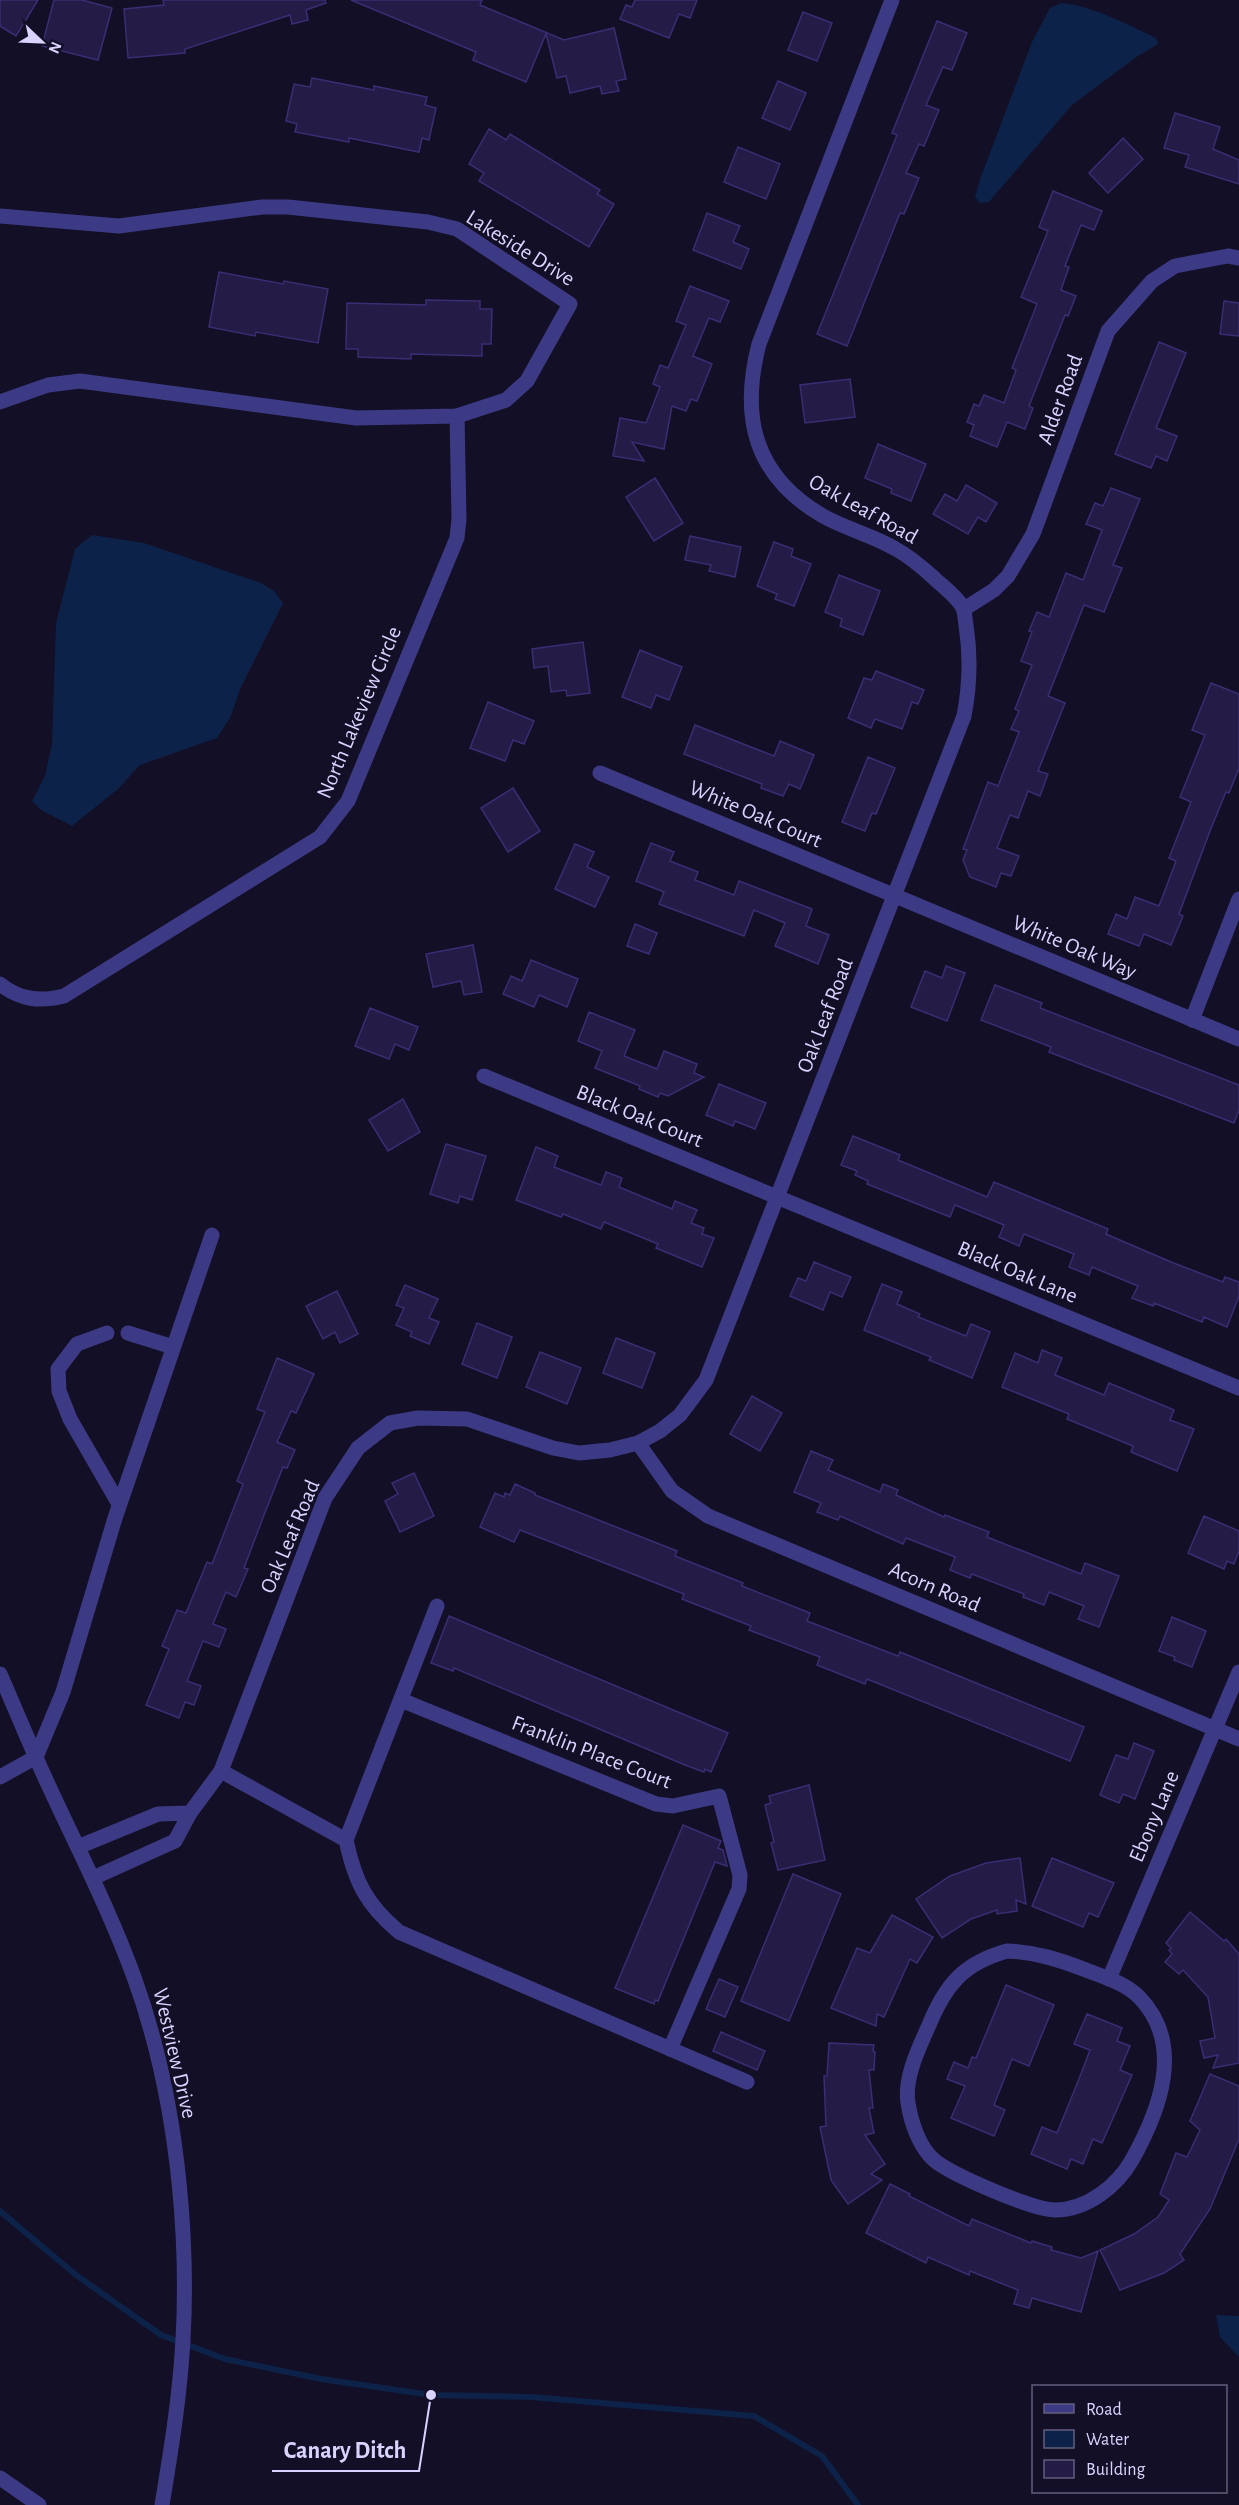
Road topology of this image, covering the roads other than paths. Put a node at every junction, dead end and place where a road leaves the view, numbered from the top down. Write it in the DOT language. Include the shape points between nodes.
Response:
graph roads {
  1 [pos="892,0"];
  2 [pos="0,216"];
  3 [pos="1239,258"];
  4 [pos="0,402"];
  5 [pos="457,416"];
  6 [pos="964,609"];
  7 [pos="600,773"];
  8 [pos="894,895"];
  9 [pos="1239,899"];
  10 [pos="0,984"];
  11 [pos="1192,1020"];
  12 [pos="1239,1039"];
  13 [pos="484,1076"];
  14 [pos="779,1197"];
  15 [pos="212,1235"];
  16 [pos="107,1333"];
  17 [pos="128,1333"];
  18 [pos="173,1347"];
  19 [pos="1239,1388"];
  20 [pos="638,1443"];
  21 [pos="120,1504"];
  22 [pos="437,1606"];
  23 [pos="1239,1672"];
  24 [pos="0,1674"];
  25 [pos="401,1700"];
  26 [pos="1215,1729"];
  27 [pos="1239,1739"];
  28 [pos="36,1757"];
  29 [pos="221,1771"];
  30 [pos="0,1778"];
  31 [pos="190,1813"];
  32 [pos="346,1840"];
  33 [pos="78,1847"];
  34 [pos="93,1878"];
  35 [pos="1109,1979"];
  36 [pos="670,2049"];
  37 [pos="747,2082"];
  38 [pos="0,2478"];
  39 [pos="39,2505"];
  40 [pos="162,2505"];
  1 -- 6 [label="street, Oak Leaf Road" via="759,344 750,404 762,454 787,489 822,515 893,547 919,564"];
  2 -- 5 [label="street, Lakeside Drive" via="119,226 288,207 428,222 457,229 570,304 527,381 506,400"];
  3 -- 6 [label="street, Alder Road" via="1228,256 1175,266 1152,281 1108,331 1033,534 1008,576"];
  4 -- 5 [label="street, Lakeside Drive" via="48,385 80,381 356,418"];
  5 -- 10 [label="street, North Lakeview Circle" via="457,537 348,801 336,819 320,837 64,996 28,999"];
  6 -- 8 [label="street, Oak Leaf Road" via="970,661 964,716"];
  7 -- 8 [label="street, White Oak Court"];
  8 -- 11 [label="street, White Oak Way"];
  8 -- 14 [label="street, Oak Leaf Road"];
  9 -- 11 [label="street"];
  11 -- 12 [label="street, White Oak Way"];
  13 -- 14 [label="street, Black Oak Court"];
  14 -- 19 [label="street, Black Oak Lane"];
  14 -- 20 [label="street, Oak Leaf Road" via="706,1380 680,1414"];
  15 -- 18 [label="street"];
  16 -- 21 [label="street" via="77,1344 58,1369 58,1391"];
  17 -- 18 [label="street"];
  18 -- 21 [label="street"];
  20 -- 26 [label="street, Acorn Road" via="672,1491 708,1516"];
  20 -- 29 [label="street, Oak Leaf Road" via="579,1453 552,1448 467,1419 390,1422 358,1448 325,1498"];
  21 -- 28 [label="street" via="63,1692"];
  22 -- 25 [label="street"];
  23 -- 26 [label="street, Ebony Lane"];
  24 -- 28 [label="street, Westview Drive"];
  25 -- 32 [label="street"];
  25 -- 36 [label="street, Franklin Place Court" via="656,1804 673,1806 719,1796 740,1875 739,1889"];
  26 -- 27 [label="street, Acorn Road"];
  26 -- 35 [label="street, Ebony Lane"];
  28 -- 30 [label="street"];
  28 -- 33 [label="street, Westview Drive"];
  29 -- 31 [label="street, Oak Leaf Road"];
  29 -- 32 [label="street"];
  31 -- 33 [label="street" via="158,1814"];
  31 -- 34 [label="street, Oak Leaf Road" via="176,1840"];
  32 -- 36 [label="street" via="363,1895 399,1932"];
  33 -- 34 [label="street, Westview Drive"];
  34 -- 40 [label="street, Westview Drive" via="134,1977 166,2088 181,2221 184,2301 178,2397"];
  35 -- 35 [label="street" via="1049,1956 1008,1952 987,1957 952,1982 934,2011 908,2079 912,2120 933,2159 960,2177 1055,2210 1090,2201 1125,2173 1156,2107 1166,2057 1153,2015 1138,1996"];
  36 -- 37 [label="street"];
  38 -- 39 [label="street"];
}
